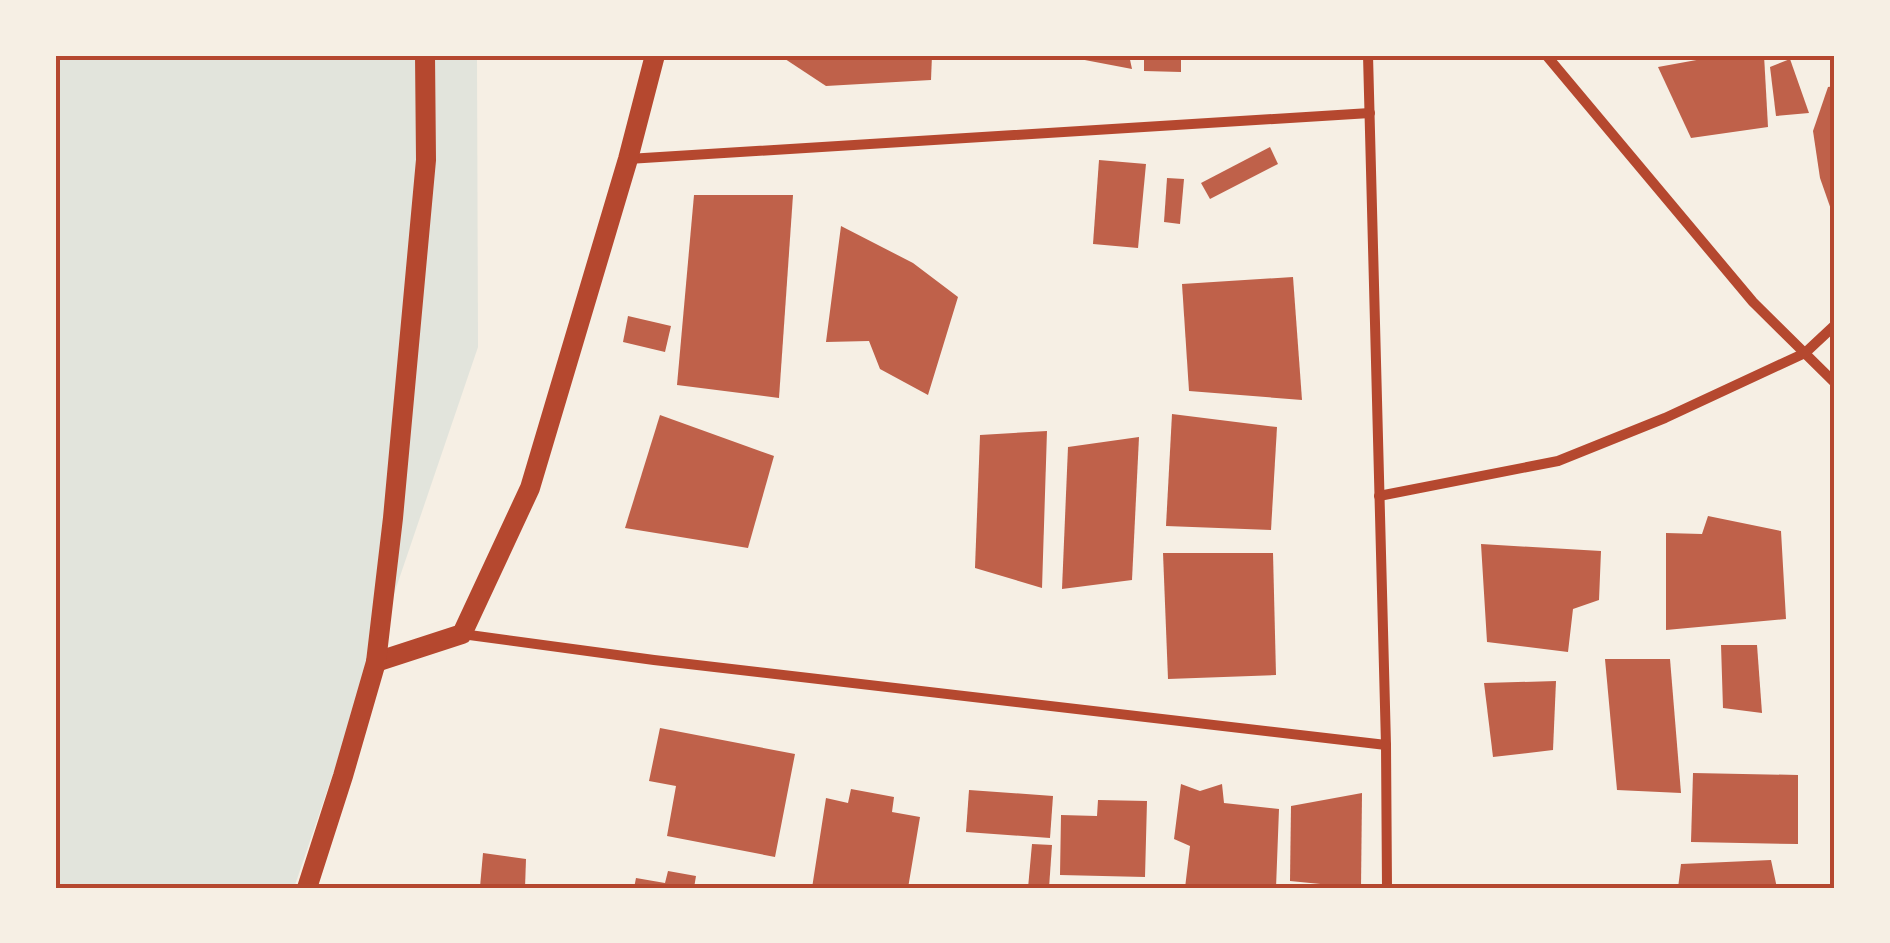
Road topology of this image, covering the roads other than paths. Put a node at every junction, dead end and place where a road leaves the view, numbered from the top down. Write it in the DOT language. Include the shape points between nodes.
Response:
graph roads {
  1 [pos="424,55"];
  2 [pos="655,55"];
  3 [pos="1368,55"];
  4 [pos="1546,55"];
  5 [pos="1370,112"];
  6 [pos="628,159"];
  7 [pos="1835,325"];
  8 [pos="1805,353"];
  9 [pos="1835,383"];
  10 [pos="1379,496"];
  11 [pos="462,634"];
  12 [pos="376,662"];
  13 [pos="1386,744"];
  14 [pos="306,888"];
  15 [pos="1388,888"];
  1 -- 12 [label="main road" via="426,160"];
  2 -- 6 [label="main road"];
  3 -- 5 [label="street"];
  4 -- 8 [label="street" via="1753,302"];
  5 -- 6 [label="street"];
  5 -- 10 [label="street"];
  6 -- 11 [label="main road" via="530,488"];
  7 -- 8 [label="street"];
  8 -- 9 [label="street"];
  8 -- 10 [label="street" via="1558,461"];
  10 -- 13 [label="street"];
  11 -- 12 [label="main road"];
  11 -- 13 [label="street"];
  12 -- 14 [label="main road"];
  13 -- 15 [label="street"];
}
